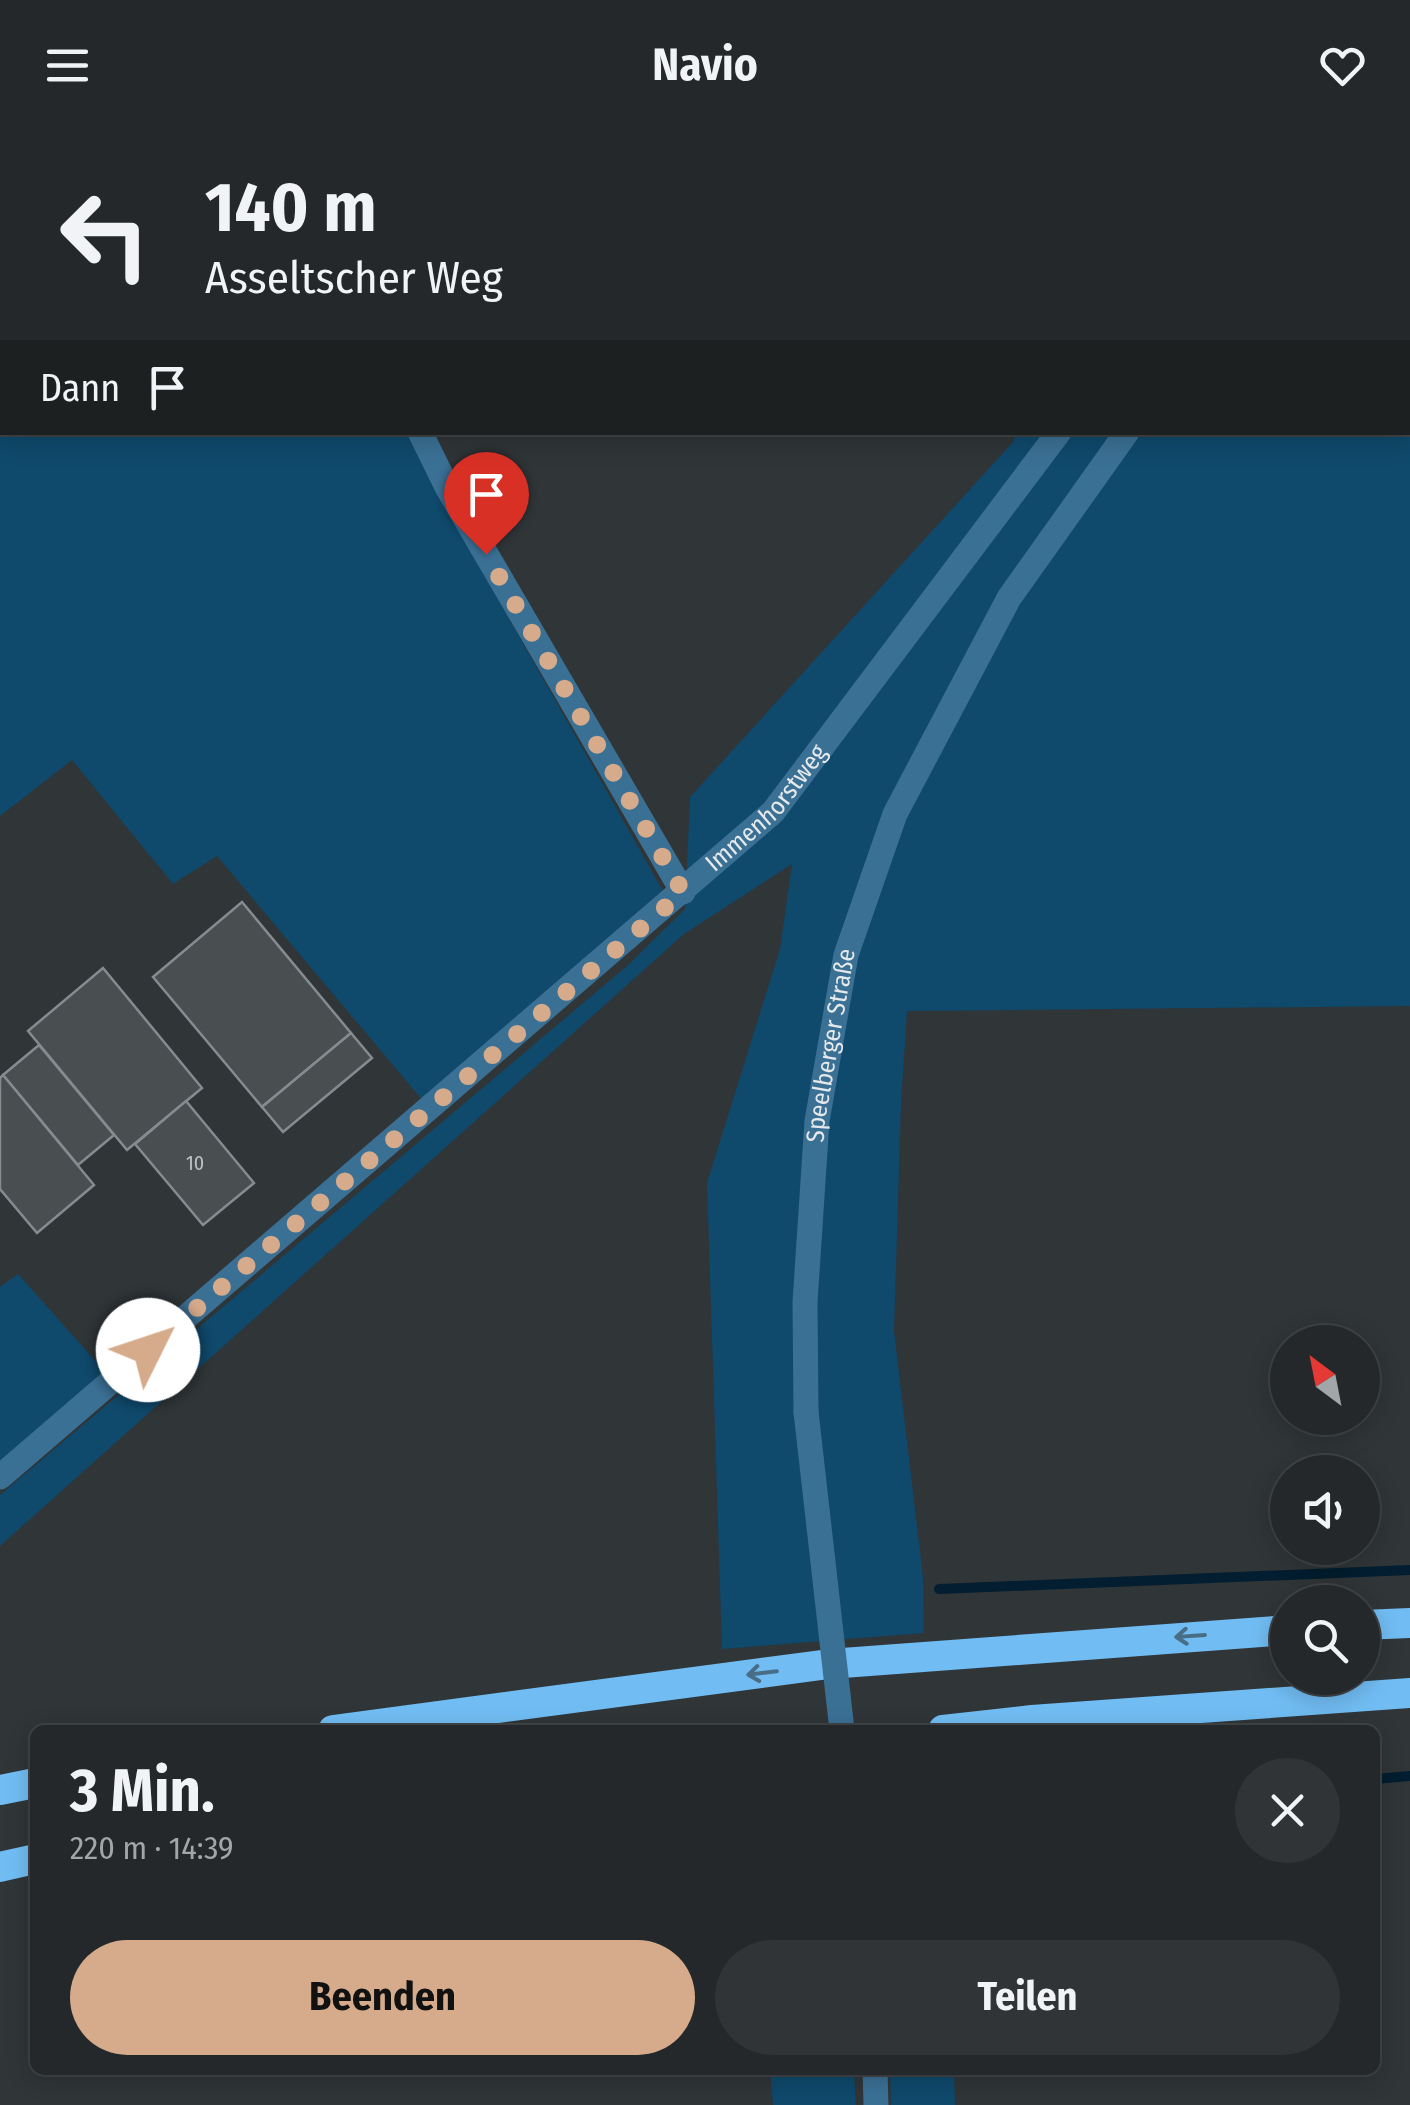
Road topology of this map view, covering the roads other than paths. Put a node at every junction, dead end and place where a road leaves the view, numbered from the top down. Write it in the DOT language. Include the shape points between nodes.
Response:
graph roads {
  1 [pos="421,435"];
  2 [pos="1056,435"];
  3 [pos="1125,435"];
  4 [pos="683,892"];
  5 [pos="0,1476"];
  6 [pos="1410,1622"];
  7 [pos="1380,1624"];
  8 [pos="1270,1631"];
  9 [pos="1410,1693"];
  10 [pos="371,1725"];
  11 [pos="841,1725"];
  12 [pos="988,1725"];
  13 [pos="30,1785"];
  14 [pos="0,1790"];
  15 [pos="30,1860"];
  16 [pos="0,1867"];
  17 [pos="875,2075"];
  18 [pos="876,2105"];
  1 -- 4 [label="street"];
  2 -- 4 [label="street, Immenhorstweg" via="773,812"];
  3 -- 11 [label="street, Speelberger Straße, bridge" via="1010,598 895,814 846,955 817,1121 805,1302 806,1412"];
  4 -- 5 [label="street, Immenhorstweg"];
  6 -- 7 [label="highway"];
  8 -- 10 [label="highway, one-way" via="829,1664"];
  9 -- 12 [label="highway"];
  13 -- 14 [label="highway"];
  15 -- 16 [label="highway"];
  17 -- 18 [label="street"];
}
